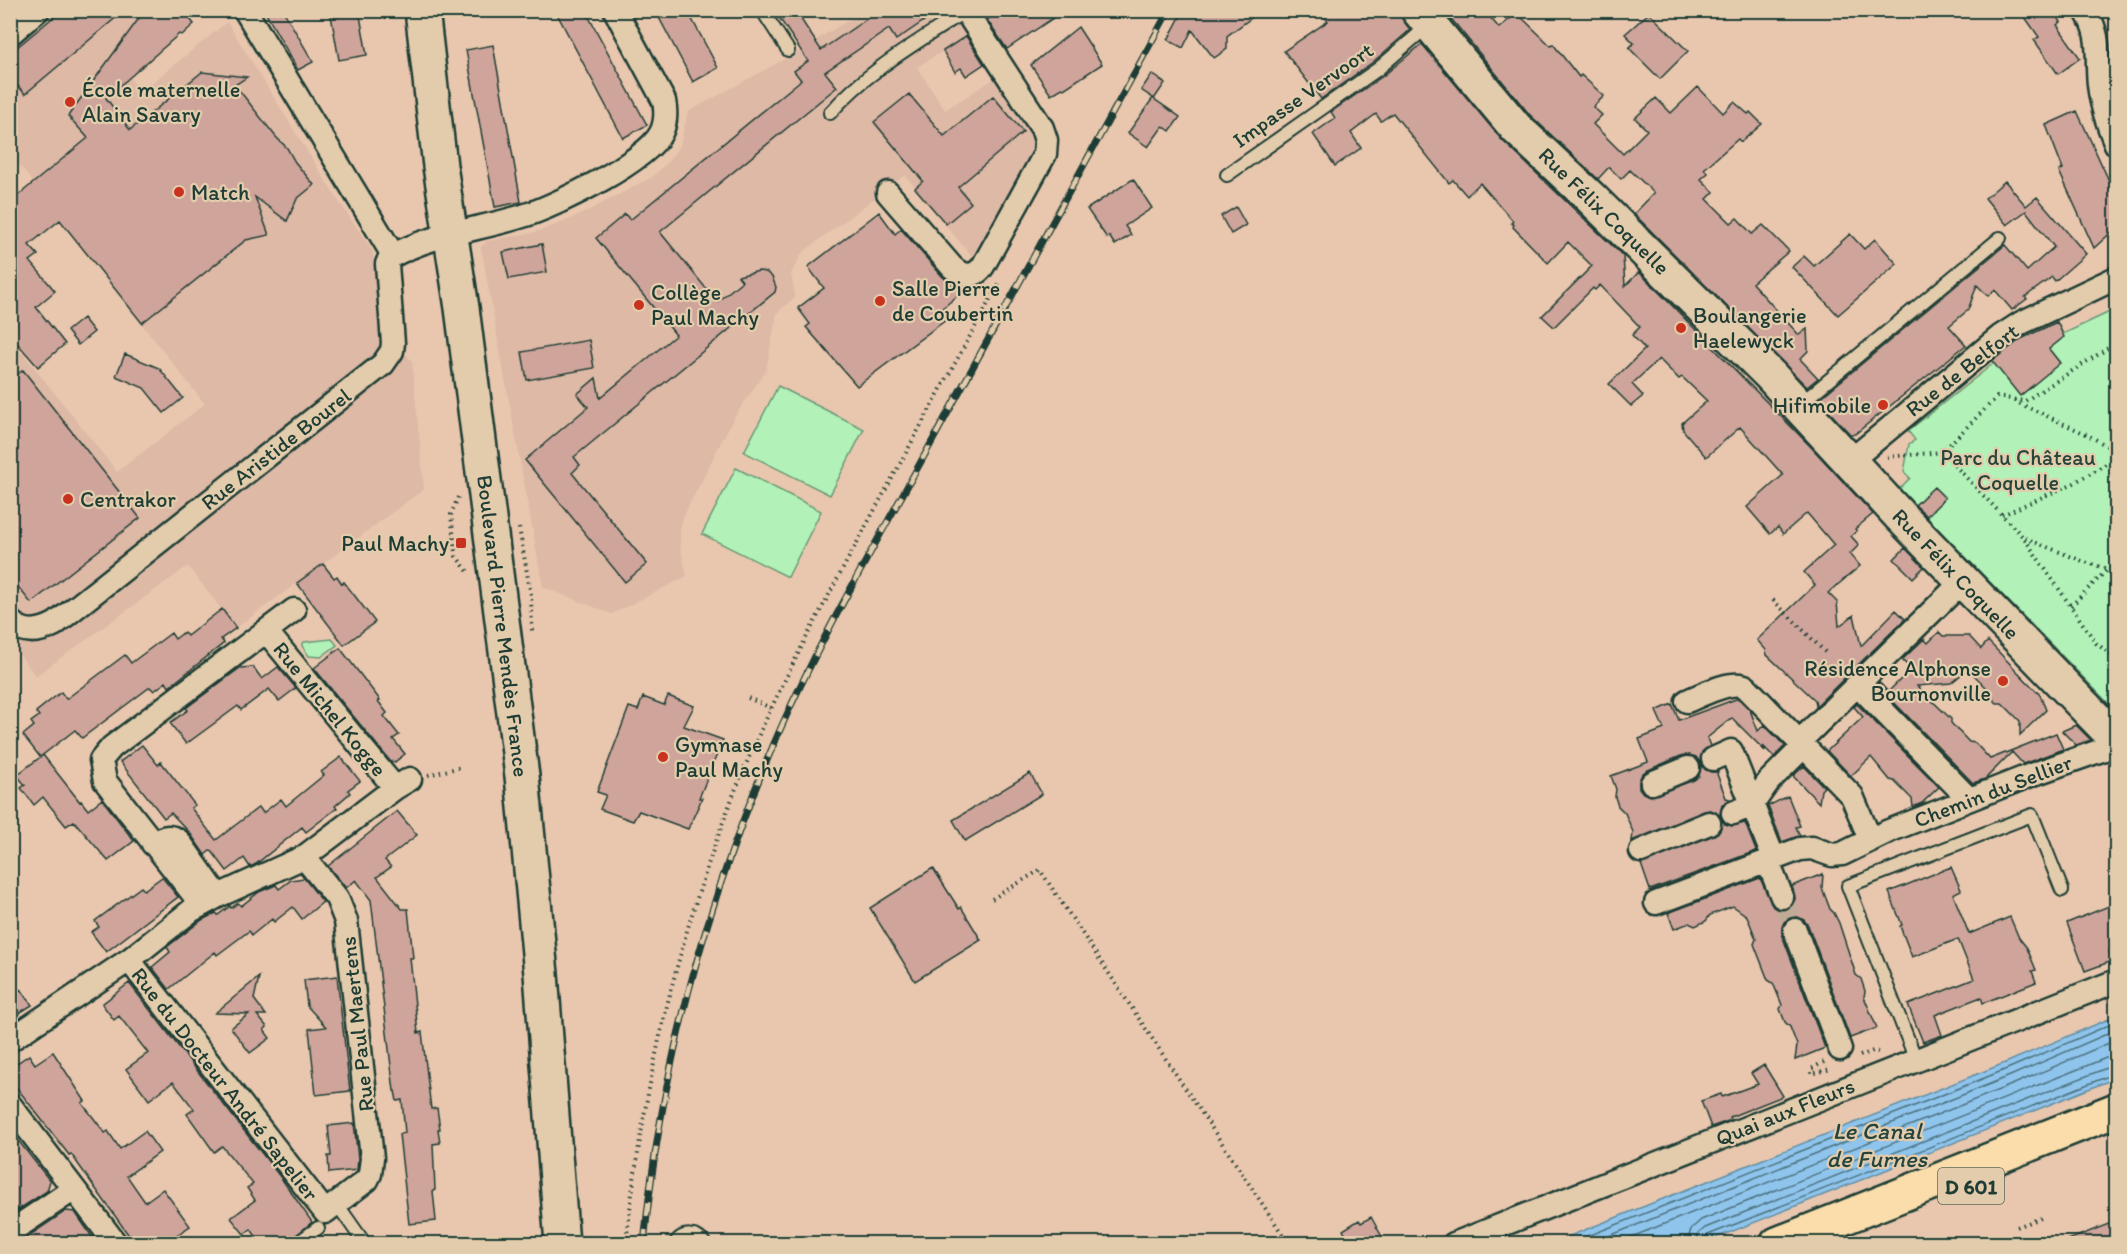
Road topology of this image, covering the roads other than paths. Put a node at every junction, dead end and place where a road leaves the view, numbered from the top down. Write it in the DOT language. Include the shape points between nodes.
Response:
graph roads {
  1 [pos="38,10"];
  2 [pos="413,10"];
  3 [pos="422,10"];
  4 [pos="615,10"];
  5 [pos="762,10"];
  6 [pos="964,10"];
  7 [pos="2085,10"];
  8 [pos="249,17"];
  9 [pos="1424,17"];
  10 [pos="10,34"];
  11 [pos="788,50"];
  12 [pos="830,113"];
  13 [pos="2116,144"];
  14 [pos="1227,175"];
  15 [pos="888,193"];
  16 [pos="442,236"];
  17 [pos="2000,238"];
  18 [pos="393,255"];
  19 [pos="2116,278"];
  20 [pos="1799,405"];
  21 [pos="1850,461"];
  22 [pos="1962,580"];
  23 [pos="294,610"];
  24 [pos="10,621"];
  25 [pos="266,631"];
  26 [pos="1858,684"];
  27 [pos="1687,701"];
  28 [pos="2116,739"];
  29 [pos="1802,744"];
  30 [pos="2116,745"];
  31 [pos="1722,755"];
  32 [pos="1688,768"];
  33 [pos="1652,783"];
  34 [pos="1969,799"];
  35 [pos="1742,809"];
  36 [pos="1709,823"];
  37 [pos="1880,835"];
  38 [pos="1641,850"];
  39 [pos="304,857"];
  40 [pos="1771,860"];
  41 [pos="2062,890"];
  42 [pos="1782,897"];
  43 [pos="210,900"];
  44 [pos="1656,903"];
  45 [pos="1795,930"];
  46 [pos="129,960"];
  47 [pos="2116,981"];
  48 [pos="10,1040"];
  49 [pos="1840,1049"];
  50 [pos="1916,1060"];
  51 [pos="10,1105"];
  52 [pos="2116,1110"];
  53 [pos="2116,1129"];
  54 [pos="75,1189"];
  55 [pos="333,1210"];
  56 [pos="10,1232"];
  57 [pos="116,1244"];
  58 [pos="296,1244"];
  59 [pos="365,1244"];
  60 [pos="543,1244"];
  61 [pos="562,1244"];
  62 [pos="675,1244"];
  63 [pos="705,1244"];
  64 [pos="1454,1244"];
  65 [pos="1777,1244"];
  66 [pos="1826,1244"];
  1 -- 10 [label="street"];
  2 -- 16 [label="main road, Boulevard Pierre Mendès France"];
  3 -- 16 [label="main road, Boulevard Pierre Mendès France" via="440,166"];
  4 -- 16 [label="street" via="664,101 666,117 662,132 624,166 548,207 516,219"];
  5 -- 11 [label="lane"];
  6 -- 12 [label="lane" via="867,77"];
  6 -- 15 [label="street" via="1042,128 1045,154 978,273 962,274 951,267"];
  7 -- 13 [label="street" via="2097,38 2102,103"];
  8 -- 18 [label="street"];
  9 -- 14 [label="lane, Impasse Vervoort" via="1378,69"];
  9 -- 20 [label="main road, Rue Félix Coquelle" via="1516,128 1592,198"];
  16 -- 18 [label="street"];
  16 -- 60 [label="main road, Boulevard Pierre Mendès France" via="466,476 516,890"];
  16 -- 61 [label="main road, Boulevard Pierre Mendès France" via="522,776"];
  17 -- 20 [label="lane"];
  18 -- 24 [label="street, Rue Aristide Bourel" via="387,264 393,343 383,364 55,624 32,632"];
  19 -- 21 [label="street, Rue de Belfort" via="2001,336"];
  20 -- 21 [label="main road, Rue Félix Coquelle"];
  21 -- 22 [label="main road, Rue Félix Coquelle"];
  22 -- 26 [label="street"];
  22 -- 28 [label="main road, Rue Félix Coquelle"];
  23 -- 25 [label="street"];
  25 -- 39 [label="street, Rue Michel Kogge" via="402,784"];
  25 -- 43 [label="street" via="103,755 105,781 153,844"];
  26 -- 29 [label="street"];
  26 -- 34 [label="street"];
  27 -- 29 [label="street" via="1743,684"];
  29 -- 35 [label="street"];
  29 -- 37 [label="street" via="1852,796"];
  30 -- 34 [label="street, Chemin du Sellier"];
  31 -- 35 [label="street"];
  32 -- 33 [label="street"];
  34 -- 37 [label="street, Chemin du Sellier"];
  35 -- 40 [label="street"];
  36 -- 38 [label="street"];
  37 -- 40 [label="street, Chemin du Sellier" via="1837,855 1808,847"];
  39 -- 43 [label="street"];
  39 -- 55 [label="street, Rue Paul Maertens" via="337,898 346,921 372,1158 367,1180"];
  40 -- 42 [label="street"];
  40 -- 44 [label="street, Chemin du Sellier"];
  41 -- 50 [label="lane" via="2032,815 1848,886"];
  43 -- 46 [label="street"];
  45 -- 49 [label="street"];
  46 -- 48 [label="street"];
  46 -- 55 [label="street, Rue du Docteur André Sapelier"];
  47 -- 50 [label="street, Quai aux Fleurs"];
  50 -- 64 [label="street, Quai aux Fleurs"];
  51 -- 54 [label="street"];
  52 -- 65 [label="main road, D 601"];
  53 -- 66 [label="main road, D 601"];
  54 -- 56 [label="street"];
  54 -- 57 [label="street"];
  55 -- 58 [label="lane"];
  55 -- 59 [label="lane"];
  62 -- 63 [label="lane" via="680,1238 692,1236"];
}
